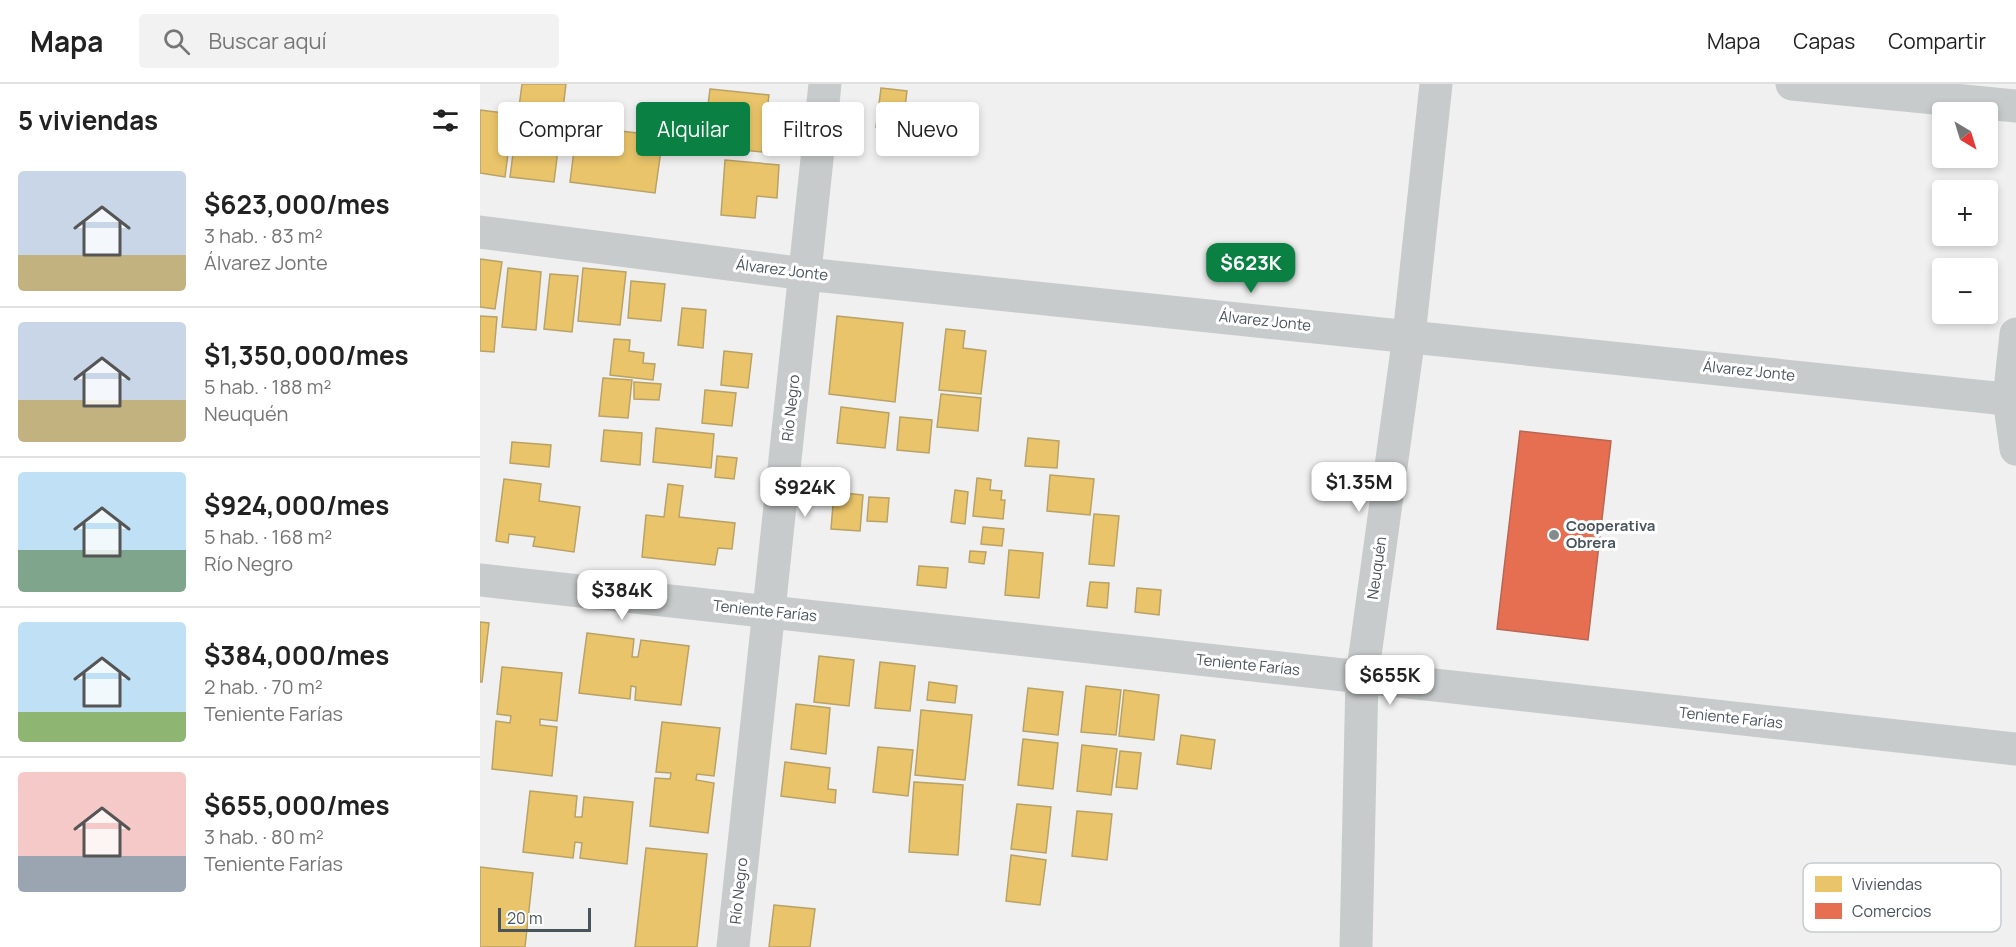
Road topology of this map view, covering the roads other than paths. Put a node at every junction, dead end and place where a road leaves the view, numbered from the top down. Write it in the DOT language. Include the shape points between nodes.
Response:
graph roads {
  1 [pos="825,84"];
  2 [pos="1436,84"];
  3 [pos="1792,84"];
  4 [pos="2016,106"];
  5 [pos="480,232"];
  6 [pos="805,274"];
  7 [pos="2016,333"];
  8 [pos="1409,336"];
  9 [pos="2013,399"];
  10 [pos="2016,449"];
  11 [pos="480,580"];
  12 [pos="769,612"];
  13 [pos="1362,677"];
  14 [pos="2016,749"];
  15 [pos="733,947"];
  16 [pos="1356,947"];
  1 -- 6 [label="street, Río Negro"];
  2 -- 8 [label="street, Neuquén"];
  3 -- 4 [label="street"];
  5 -- 6 [label="street, Álvarez Jonte"];
  6 -- 8 [label="street, Álvarez Jonte"];
  6 -- 12 [label="street, Río Negro"];
  7 -- 9 [label="street"];
  8 -- 9 [label="street, Álvarez Jonte"];
  8 -- 13 [label="street, Neuquén"];
  9 -- 10 [label="street"];
  11 -- 12 [label="street, Teniente Farías"];
  12 -- 13 [label="street, Teniente Farías"];
  12 -- 15 [label="street, Río Negro"];
  13 -- 14 [label="street, Teniente Farías"];
  13 -- 16 [label="street, Neuquén"];
}
